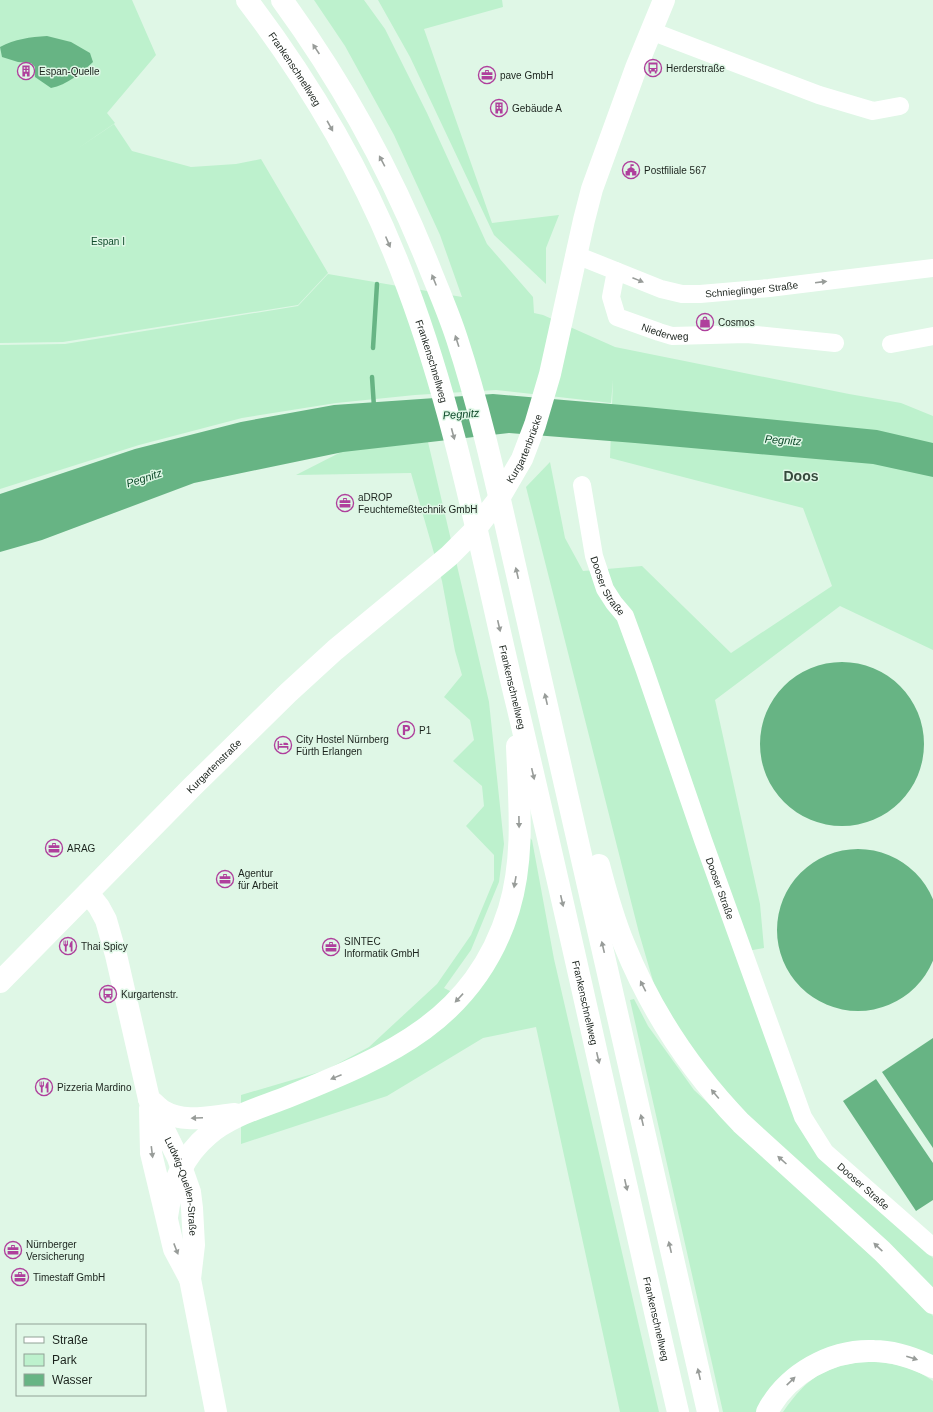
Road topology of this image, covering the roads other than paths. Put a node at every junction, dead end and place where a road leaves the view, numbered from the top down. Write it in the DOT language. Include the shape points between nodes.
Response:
graph roads {
  1 [pos="247,0"];
  2 [pos="282,0"];
  3 [pos="664,0"];
  4 [pos="651,31"];
  5 [pos="900,106"];
  6 [pos="576,256"];
  7 [pos="933,268"];
  8 [pos="616,271"];
  9 [pos="933,336"];
  10 [pos="835,343"];
  11 [pos="891,344"];
  12 [pos="582,485"];
  13 [pos="440,564"];
  14 [pos="514,695"];
  15 [pos="555,738"];
  16 [pos="88,893"];
  17 [pos="0,982"];
  18 [pos="149,1099"];
  19 [pos="250,1112"];
  20 [pos="181,1166"];
  21 [pos="167,1217"];
  22 [pos="933,1247"];
  23 [pos="190,1279"];
  24 [pos="933,1303"];
  25 [pos="933,1367"];
  26 [pos="216,1412"];
  27 [pos="678,1412"];
  28 [pos="708,1412"];
  29 [pos="767,1412"];
  1 -- 14 [label="main road, Frankenschnellweg, one-way" via="306,83 343,148 406,282 444,400 461,465"];
  15 -- 2 [label="main road, one-way" via="492,464 466,367 449,316 414,229 371,141 330,69"];
  3 -- 4 [label="main road"];
  4 -- 5 [label="street" via="819,95 873,111"];
  4 -- 6 [label="main road" via="594,183"];
  6 -- 8 [label="street, Schnieglinger Straße"];
  6 -- 13 [label="main road, Kurgartenbrücke" via="544,395 522,459 491,510 473,532"];
  8 -- 7 [label="street, Schnieglinger Straße, one-way" via="661,289 682,294 700,294"];
  8 -- 10 [label="street, Niederweg" via="611,296 617,317 658,332 672,336 747,334"];
  9 -- 11 [label="street"];
  12 -- 22 [label="street, Dooser Straße" via="594,556 605,589 628,623 803,1117 825,1152"];
  13 -- 16 [label="main road, Kurgartenstraße" via="288,693"];
  14 -- 19 [label="main road, one-way" via="519,800 518,869 505,921 480,971 445,1013 403,1044 360,1067"];
  14 -- 27 [label="main road, Frankenschnellweg, one-way"];
  24 -- 15 [label="main road, one-way" via="882,1251 736,1117 708,1086 673,1039 642,984 623,943"];
  28 -- 15 [label="main road, one-way"];
  16 -- 17 [label="main road, Kurgartenstraße"];
  16 -- 18 [label="main road, Ludwig-Quellen-Straße" via="106,920"];
  19 -- 18 [label="main road, one-way" via="184,1118 164,1112"];
  18 -- 20 [label="main road, Ludwig-Quellen-Straße"];
  18 -- 21 [label="main road, Ludwig-Quellen-Straße, one-way" via="151,1153"];
  19 -- 20 [label="main road" via="221,1125 209,1134"];
  20 -- 21 [label="main road" via="171,1194"];
  20 -- 23 [label="main road, Ludwig-Quellen-Straße" via="190,1192 192,1208 194,1245"];
  21 -- 23 [label="main road, Ludwig-Quellen-Straße, one-way" via="174,1249"];
  23 -- 26 [label="main road, Ludwig-Quellen-Straße"];
  29 -- 25 [label="main road, one-way" via="780,1391 795,1377 810,1367 845,1354 873,1350 917,1359"];
}
